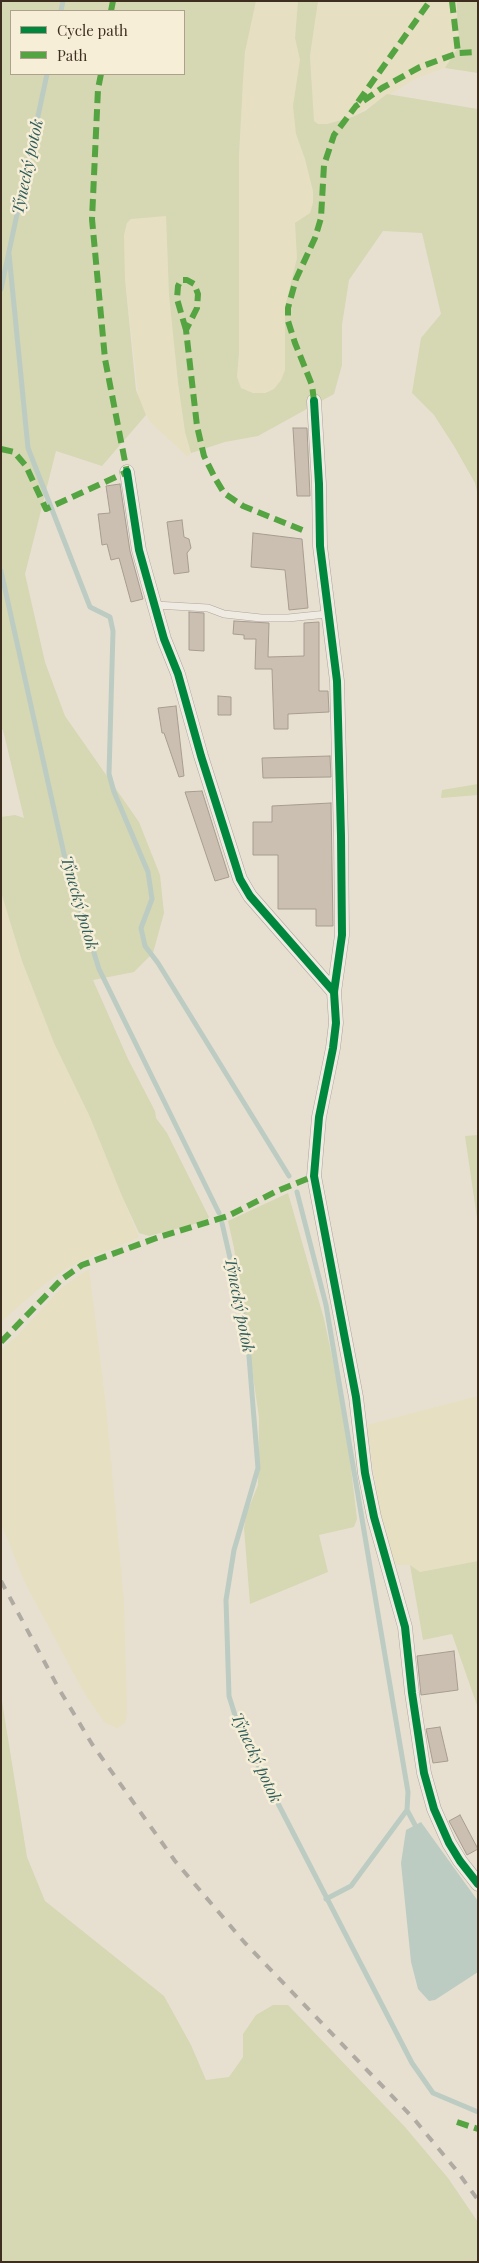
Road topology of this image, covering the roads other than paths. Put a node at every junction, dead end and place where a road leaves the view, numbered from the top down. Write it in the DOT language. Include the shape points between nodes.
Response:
graph roads {
  1 [pos="314,401"];
  2 [pos="127,472"];
  3 [pos="155,605"];
  4 [pos="328,614"];
  5 [pos="334,992"];
  6 [pos="478,1884"];
  1 -- 4 [label="street" via="320,546"];
  2 -- 3 [label="street" via="139,550"];
  3 -- 4 [label="lane" via="208,608 224,614 261,618"];
  3 -- 5 [label="street" via="240,879 250,896"];
  4 -- 5 [label="street" via="337,681 342,836 342,935"];
  5 -- 6 [label="street" via="336,1023 314,1176 356,1396 365,1473 405,1627 424,1773 434,1809 449,1843"];
}
